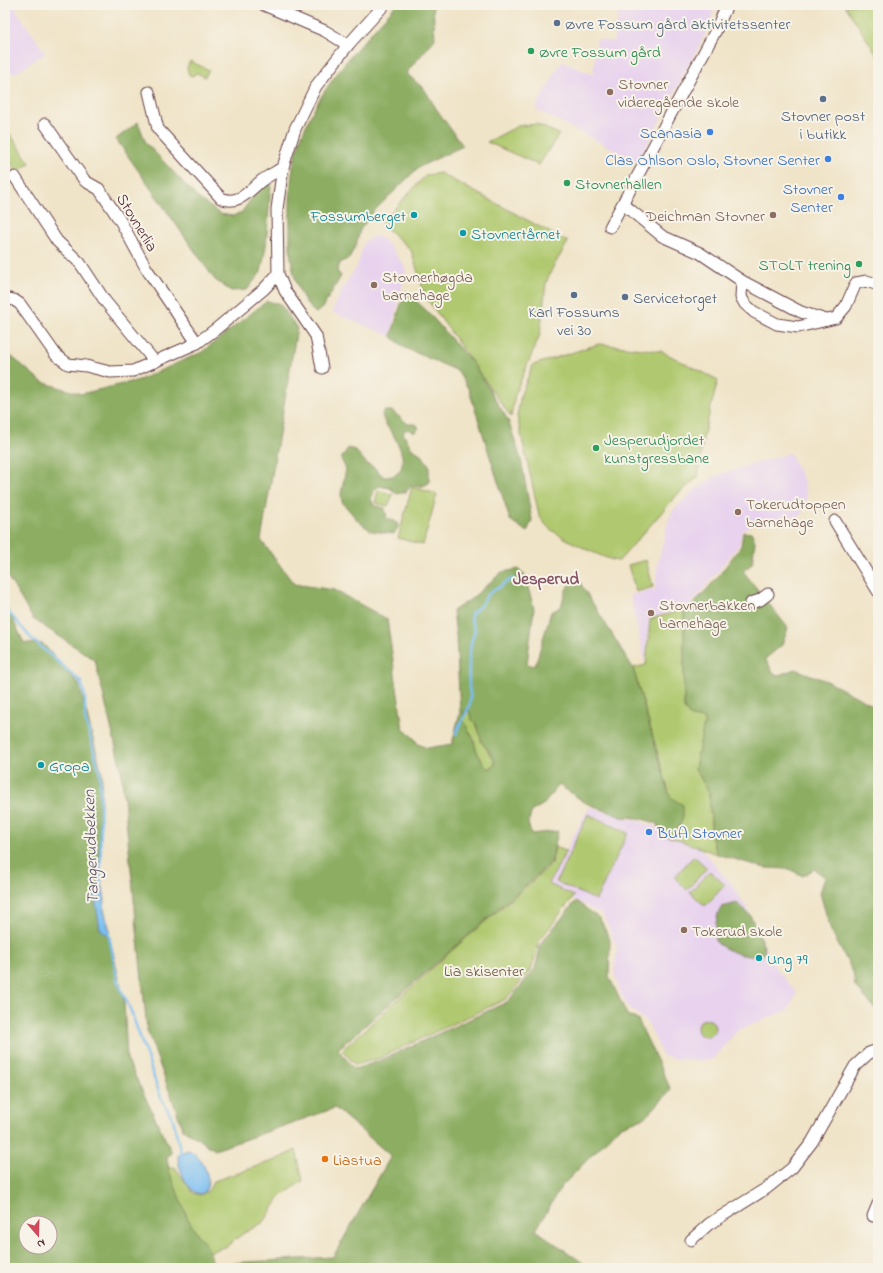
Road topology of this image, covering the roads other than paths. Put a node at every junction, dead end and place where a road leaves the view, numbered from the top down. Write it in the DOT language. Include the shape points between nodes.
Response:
graph roads {
  1 [pos="264,5"];
  2 [pos="384,5"];
  3 [pos="727,5"];
  4 [pos="348,45"];
  5 [pos="149,92"];
  6 [pos="45,124"];
  7 [pos="283,167"];
  8 [pos="15,177"];
  9 [pos="623,204"];
  10 [pos="610,227"];
  11 [pos="278,274"];
  12 [pos="742,281"];
  13 [pos="878,285"];
  14 [pos="5,298"];
  15 [pos="828,321"];
  16 [pos="197,343"];
  17 [pos="155,362"];
  18 [pos="322,368"];
  19 [pos="835,521"];
  20 [pos="878,591"];
  21 [pos="768,594"];
  22 [pos="751,603"];
  23 [pos="878,1050"];
  24 [pos="878,1204"];
  25 [pos="873,1216"];
  26 [pos="691,1240"];
  1 -- 4 [label="street" via="326,31"];
  2 -- 4 [label="street"];
  3 -- 9 [label="street"];
  4 -- 7 [label="street" via="313,92 295,129"];
  5 -- 7 [label="street" via="158,129 221,198 231,201 240,199 262,180"];
  6 -- 16 [label="street, Stovnerlia" via="85,181 98,190 121,222 146,268"];
  7 -- 11 [label="street" via="277,209"];
  8 -- 17 [label="street" via="57,241 80,263 106,301"];
  9 -- 10 [label="street"];
  9 -- 12 [label="street" via="662,236 700,253"];
  11 -- 16 [label="street" via="264,289"];
  11 -- 18 [label="street" via="285,291 316,336"];
  12 -- 15 [label="street" via="802,312"];
  12 -- 15 [label="street" via="741,297 745,304 754,312 777,324 798,327"];
  13 -- 15 [label="street" via="856,283 846,306 836,318"];
  14 -- 17 [label="street" via="20,304 56,355 68,364 110,372 133,371"];
  16 -- 17 [label="street"];
  19 -- 20 [label="street"];
  21 -- 22 [label="street"];
  23 -- 26 [label="street" via="869,1053 855,1066 812,1142 792,1168 767,1188 709,1224"];
  24 -- 25 [label="street"];
}
